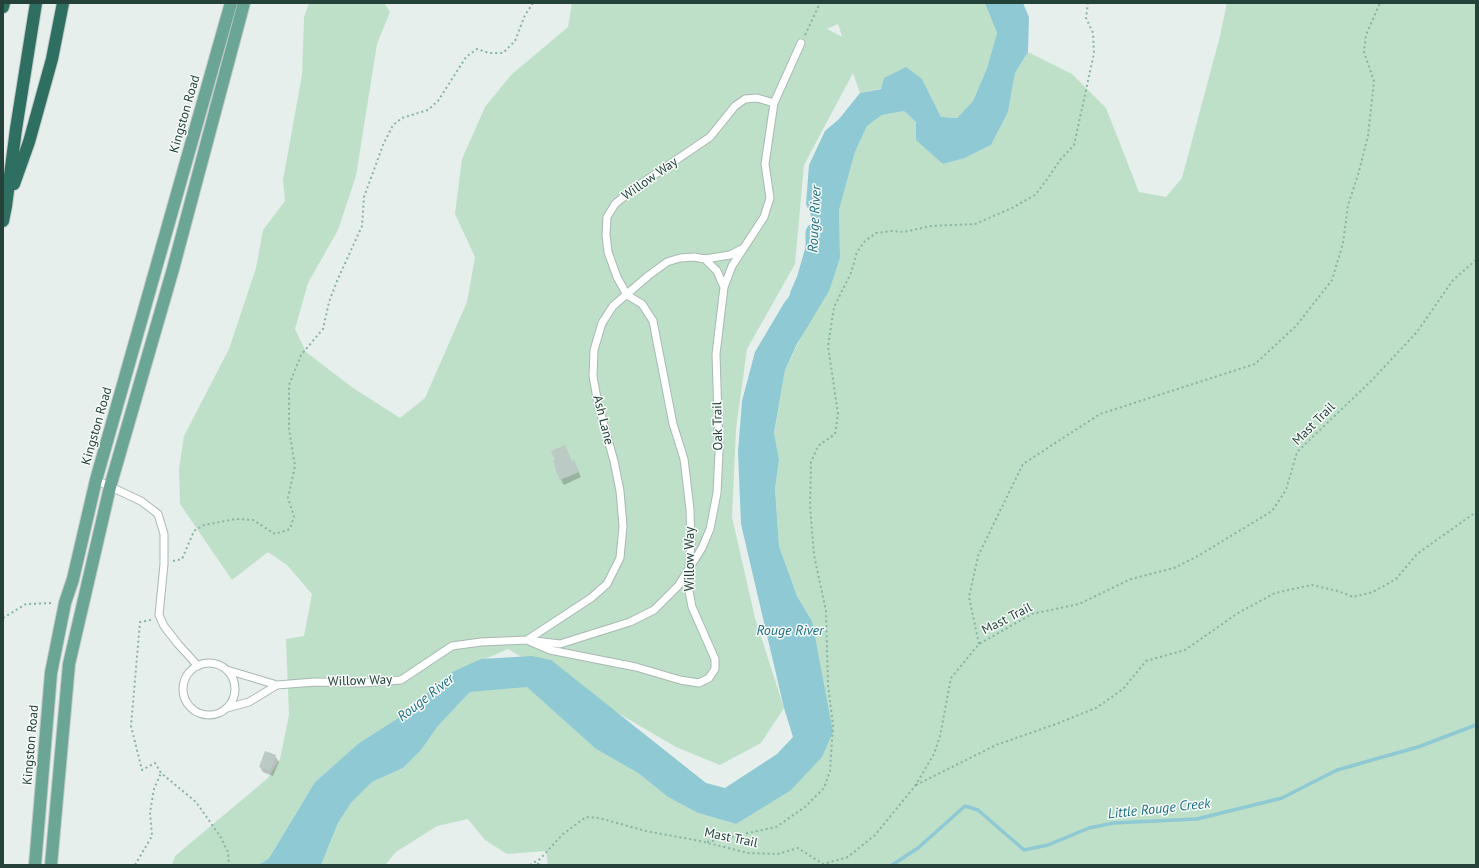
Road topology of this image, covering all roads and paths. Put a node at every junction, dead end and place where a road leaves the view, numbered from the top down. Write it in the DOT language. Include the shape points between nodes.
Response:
graph roads {
  1 [pos="4,3"];
  2 [pos="36,3"];
  3 [pos="63,3"];
  4 [pos="231,3"];
  5 [pos="244,3"];
  6 [pos="533,3"];
  7 [pos="820,3"];
  8 [pos="1088,3"];
  9 [pos="1380,3"];
  10 [pos="3,7"];
  11 [pos="801,43"];
  12 [pos="774,103"];
  13 [pos="6,206"];
  14 [pos="3,222"];
  15 [pos="742,249"];
  16 [pos="705,259"];
  17 [pos="1476,260"];
  18 [pos="724,287"];
  19 [pos="626,295"];
  20 [pos="96,480"];
  21 [pos="110,487"];
  22 [pos="1476,512"];
  23 [pos="164,564"];
  24 [pos="689,568"];
  25 [pos="65,602"];
  26 [pos="159,615"];
  27 [pos="3,618"];
  28 [pos="527,640"];
  29 [pos="979,644"];
  30 [pos="198,666"];
  31 [pos="226,670"];
  32 [pos="277,685"];
  33 [pos="227,708"];
  34 [pos="161,773"];
  35 [pos="915,786"];
  36 [pos="706,842"];
  37 [pos="540,859"];
  38 [pos="35,865"];
  39 [pos="51,865"];
  40 [pos="135,865"];
  41 [pos="229,865"];
  42 [pos="530,865"];
  43 [pos="538,865"];
  1 -- 10 [label="highway"];
  2 -- 13 [label="highway"];
  3 -- 13 [label="highway" via="52,60 31,136"];
  4 -- 20 [label="main road, Kingston Road"];
  5 -- 21 [label="main road" via="173,269"];
  6 -- 23 [label="path" via="515,41 503,53 489,53 477,49 466,57 438,101 428,110 402,118 393,125 383,145 364,197 362,226 337,280 323,329 301,355 289,386 289,429 295,466 288,498 294,516 290,528 275,534 253,520 204,525 194,531 182,559"];
  7 -- 11 [label="path"];
  8 -- 36 [label="path" via="1086,18 1093,33 1094,53 1074,145 1035,195 975,224 876,233 865,241 857,252 851,273 834,307 828,346 838,414 835,434 818,446 811,462 810,506 814,555 826,611 828,678 834,725 830,771 824,788 805,807 776,827"];
  9 -- 29 [label="path" via="1366,35 1364,52 1374,81 1368,136 1348,205 1344,243 1332,280 1296,326 1255,364 1100,414 1023,464 978,556 969,597"];
  11 -- 12 [label="lane, Oak Trail"];
  12 -- 15 [label="lane, Oak Trail" via="765,164 770,198 764,217"];
  12 -- 19 [label="lane, Willow Way" via="757,98 746,99 735,106 710,137 615,204 607,218 608,252"];
  13 -- 14 [label="highway"];
  15 -- 16 [label="lane, Ash Lane" via="730,255"];
  15 -- 18 [label="lane, Oak Trail"];
  16 -- 18 [label="lane" via="717,271"];
  16 -- 19 [label="lane, Ash Lane" via="680,258 667,262"];
  17 -- 29 [label="path, Mast Trail" via="1453,280 1417,332 1371,381 1297,452 1286,490 1272,511 1174,568 1132,579 1079,604 1032,614"];
  18 -- 24 [label="lane, Oak Trail" via="716,354 719,452 717,493 710,529"];
  19 -- 24 [label="lane, Willow Way" via="642,304 653,321 673,424 684,460 691,543"];
  19 -- 28 [label="lane, Ash Lane" via="613,306 602,323 594,350 593,376 620,491 623,526 620,558 607,584 591,598"];
  20 -- 21 [label="lane"];
  20 -- 25 [label="main road, Kingston Road" via="73,579"];
  21 -- 23 [label="lane" via="141,501 158,514 164,534"];
  21 -- 39 [label="main road" via="69,664"];
  22 -- 35 [label="path" via="1417,554 1396,579 1373,592 1353,597 1312,585 1275,593 1238,613 1185,650 1146,661 1123,689 1096,708 996,745"];
  23 -- 26 [label="lane"];
  24 -- 28 [label="lane, Oak Trail" via="678,586 654,610 630,622 560,644"];
  24 -- 28 [label="lane, Willow Way" via="692,607 715,659 715,669 709,678 699,683 550,650"];
  25 -- 27 [label="path" via="26,604"];
  25 -- 38 [label="main road, Kingston Road" via="51,673"];
  26 -- 30 [label="lane" via="178,644"];
  26 -- 34 [label="path" via="140,622 131,726 142,770 155,763"];
  28 -- 32 [label="lane, Willow Way" via="452,646 401,680"];
  29 -- 35 [label="path, Mast Trail" via="951,678 934,754"];
  30 -- 31 [label="lane" via="213,663"];
  30 -- 33 [label="lane" via="185,678 183,691 187,704 198,712 210,715"];
  31 -- 32 [label="lane, Willow Way"];
  31 -- 33 [label="lane" via="235,684 235,693"];
  32 -- 33 [label="lane, Willow Way" via="249,702"];
  34 -- 40 [label="path" via="154,789 150,812 152,836"];
  34 -- 41 [label="path" via="196,802 220,836 228,852"];
  35 -- 36 [label="path, Mast Trail" via="875,835 848,857 823,864 798,848 778,854 748,853"];
  36 -- 37 [label="path, Mast Trail" via="586,817 563,834"];
  37 -- 42 [label="path, Mast Trail"];
  37 -- 43 [label="path"];
}
